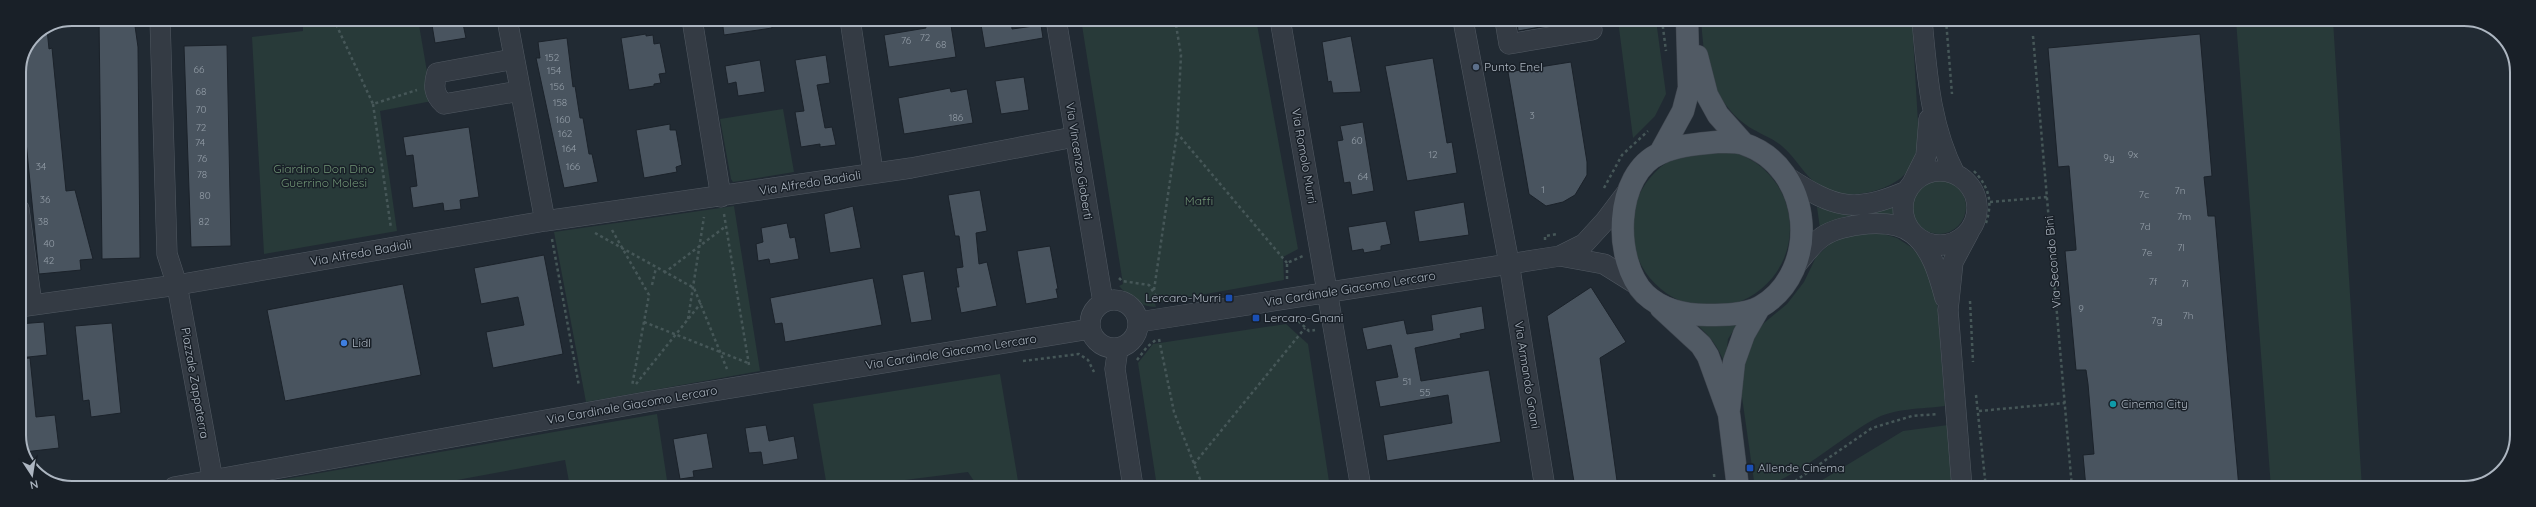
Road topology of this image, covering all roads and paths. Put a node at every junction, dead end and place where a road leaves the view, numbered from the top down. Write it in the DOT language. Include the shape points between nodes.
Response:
graph roads {
  1 [pos="160,26"];
  2 [pos="337,26"];
  3 [pos="508,26"];
  4 [pos="693,26"];
  5 [pos="851,26"];
  6 [pos="1057,26"];
  7 [pos="1176,26"];
  8 [pos="1281,26"];
  9 [pos="1464,26"];
  10 [pos="1506,26"];
  11 [pos="1591,26"];
  12 [pos="1688,26"];
  13 [pos="1690,26"];
  14 [pos="1923,26"];
  15 [pos="2033,36"];
  16 [pos="514,59"];
  17 [pos="434,84"];
  18 [pos="520,91"];
  19 [pos="1930,99"];
  20 [pos="373,104"];
  21 [pos="1178,133"];
  22 [pos="1074,137"];
  23 [pos="1743,143"];
  24 [pos="1660,153"];
  25 [pos="873,172"];
  26 [pos="1955,174"];
  27 [pos="1787,177"];
  28 [pos="1909,187"];
  29 [pos="1627,192"];
  30 [pos="2048,198"];
  31 [pos="1990,202"];
  32 [pos="722,203"];
  33 [pos="705,213"];
  34 [pos="726,226"];
  35 [pos="611,228"];
  36 [pos="548,229"];
  37 [pos="591,231"];
  38 [pos="392,232"];
  39 [pos="1969,232"];
  40 [pos="1912,233"];
  41 [pos="700,246"];
  42 [pos="623,249"];
  43 [pos="1308,254"];
  44 [pos="1560,256"];
  45 [pos="1287,263"];
  46 [pos="1509,263"];
  47 [pos="1796,266"];
  48 [pos="656,268"];
  49 [pos="664,273"];
  50 [pos="1119,276"];
  51 [pos="1287,284"];
  52 [pos="1636,284"];
  53 [pos="177,285"];
  54 [pos="652,285"];
  55 [pos="694,288"];
  56 [pos="1154,291"];
  57 [pos="1328,293"];
  58 [pos="1103,302"];
  59 [pos="701,303"];
  60 [pos="1656,303"];
  61 [pos="26,306"];
  62 [pos="1759,308"];
  63 [pos="1948,310"];
  64 [pos="1286,318"];
  65 [pos="687,319"];
  66 [pos="1162,319"];
  67 [pos="644,322"];
  68 [pos="1139,322"];
  69 [pos="1335,326"];
  70 [pos="1306,328"];
  71 [pos="1090,329"];
  72 [pos="674,334"];
  73 [pos="1159,338"];
  74 [pos="1118,348"];
  75 [pos="720,352"];
  76 [pos="1015,363"];
  77 [pos="748,364"];
  78 [pos="749,370"];
  79 [pos="728,374"];
  80 [pos="1095,377"];
  81 [pos="579,386"];
  82 [pos="2065,403"];
  83 [pos="1956,413"];
  84 [pos="1729,414"];
  85 [pos="1194,464"];
  86 [pos="213,480"];
  87 [pos="207,481"];
  88 [pos="1132,481"];
  89 [pos="1200,481"];
  90 [pos="1361,481"];
  91 [pos="1543,481"];
  92 [pos="1737,481"];
  93 [pos="1795,481"];
  94 [pos="1961,481"];
  95 [pos="2071,481"];
  1 -- 53 [label="street" via="168,254"];
  2 -- 20 [label="path"];
  3 -- 16 [label="street"];
  4 -- 32 [label="street"];
  5 -- 25 [label="street"];
  6 -- 22 [label="street, Via Vincenzo Gioberti"];
  7 -- 21 [label="path" via="1181,55"];
  8 -- 57 [label="street, Via Romolo Murri"];
  9 -- 46 [label="street"];
  10 -- 11 [label="street" via="1509,44 1592,30"];
  12 -- 24 [label="main road" via="1689,88 1683,111"];
  13 -- 23 [label="main road" via="1707,95 1718,115"];
  14 -- 19 [label="street"];
  15 -- 30 [label="path, Via Secondo Bini"];
  16 -- 17 [label="street" via="437,73"];
  16 -- 18 [label="street"];
  17 -- 18 [label="street" via="436,97 444,104"];
  17 -- 20 [label="path"];
  18 -- 36 [label="street"];
  19 -- 26 [label="street" via="1943,151"];
  19 -- 28 [label="street" via="1926,156"];
  20 -- 38 [label="path"];
  21 -- 45 [label="path"];
  21 -- 56 [label="path"];
  22 -- 25 [label="street, Via Alfredo Badiali" via="911,168"];
  22 -- 58 [label="street, Via Vincenzo Gioberti"];
  23 -- 24 [label="main road" via="1687,145"];
  23 -- 27 [label="main road" via="1775,163"];
  24 -- 29 [label="main road" via="1646,164"];
  25 -- 32 [label="street, Via Alfredo Badiali"];
  26 -- 28 [label="street" via="1932,171"];
  26 -- 39 [label="street" via="1972,189 1976,199 1975,222"];
  27 -- 28 [label="street" via="1833,203 1856,205 1880,202"];
  27 -- 47 [label="main road" via="1800,205 1803,236"];
  28 -- 40 [label="street" via="1903,201 1903,213"];
  29 -- 44 [label="street, Via Cardinale Giacomo Lercaro" via="1606,221 1584,244"];
  29 -- 52 [label="main road" via="1623,232 1627,258"];
  30 -- 31 [label="path"];
  30 -- 82 [label="path, Via Secondo Bini"];
  32 -- 34 [label="path"];
  32 -- 36 [label="street, Via Alfredo Badiali"];
  33 -- 41 [label="path"];
  34 -- 41 [label="path"];
  34 -- 77 [label="path"];
  35 -- 42 [label="path"];
  36 -- 53 [label="street, Via Alfredo Badiali"];
  36 -- 81 [label="path"];
  37 -- 42 [label="path"];
  39 -- 40 [label="street" via="1959,240 1934,245"];
  39 -- 63 [label="street" via="1953,262"];
  40 -- 47 [label="street" via="1892,225 1869,223 1846,227 1822,236"];
  40 -- 63 [label="street" via="1936,266"];
  41 -- 49 [label="path"];
  41 -- 55 [label="path"];
  42 -- 48 [label="path"];
  42 -- 67 [label="path" via="649,295"];
  43 -- 45 [label="path"];
  44 -- 46 [label="street, Via Cardinale Giacomo Lercaro"];
  44 -- 52 [label="street, Via Cardinale Giacomo Lercaro" via="1604,264"];
  45 -- 51 [label="path"];
  46 -- 57 [label="street, Via Cardinale Giacomo Lercaro"];
  46 -- 91 [label="street, Via Armando Gnani"];
  47 -- 62 [label="main road" via="1774,296"];
  48 -- 49 [label="path"];
  48 -- 54 [label="path"];
  49 -- 55 [label="path"];
  50 -- 56 [label="path" via="1122,281 1148,284"];
  52 -- 60 [label="main road"];
  53 -- 61 [label="street, Via Alfredo Badiali"];
  53 -- 86 [label="street, Piazzale Zappaterra"];
  55 -- 59 [label="path"];
  55 -- 65 [label="path"];
  56 -- 66 [label="path"];
  57 -- 66 [label="street, Via Cardinale Giacomo Lercaro"];
  57 -- 69 [label="street"];
  58 -- 68 [label="street" via="1111,300 1127,303 1137,314"];
  58 -- 71 [label="street" via="1092,314"];
  59 -- 65 [label="path"];
  59 -- 75 [label="path"];
  60 -- 62 [label="main road" via="1680,313 1706,315 1733,314"];
  60 -- 84 [label="main road" via="1701,345 1708,356"];
  62 -- 84 [label="main road" via="1744,334 1734,362"];
  63 -- 83 [label="street"];
  64 -- 70 [label="path" via="1294,317"];
  65 -- 72 [label="path"];
  66 -- 68 [label="street, Via Cardinale Giacomo Lercaro"];
  67 -- 72 [label="path"];
  67 -- 72 [label="path" via="631,390"];
  68 -- 74 [label="street" via="1136,336 1125,346"];
  69 -- 70 [label="path" via="1309,331"];
  69 -- 90 [label="street"];
  70 -- 85 [label="path"];
  71 -- 74 [label="street" via="1098,342 1104,346"];
  71 -- 86 [label="street, Via Cardinale Giacomo Lercaro" via="646,402"];
  72 -- 75 [label="path"];
  73 -- 85 [label="path" via="1174,412"];
  74 -- 88 [label="street" via="1115,369"];
  75 -- 77 [label="path"];
  75 -- 79 [label="path"];
  76 -- 80 [label="path" via="1079,354 1088,360"];
  77 -- 78 [label="path"];
  82 -- 83 [label="path"];
  82 -- 95 [label="path, Via Secondo Bini"];
  83 -- 93 [label="path" via="1912,416 1872,428"];
  83 -- 94 [label="street"];
  84 -- 92 [label="main road"];
  85 -- 89 [label="path"];
  86 -- 87 [label="street, Via Cardinale Giacomo Lercaro"];
}
